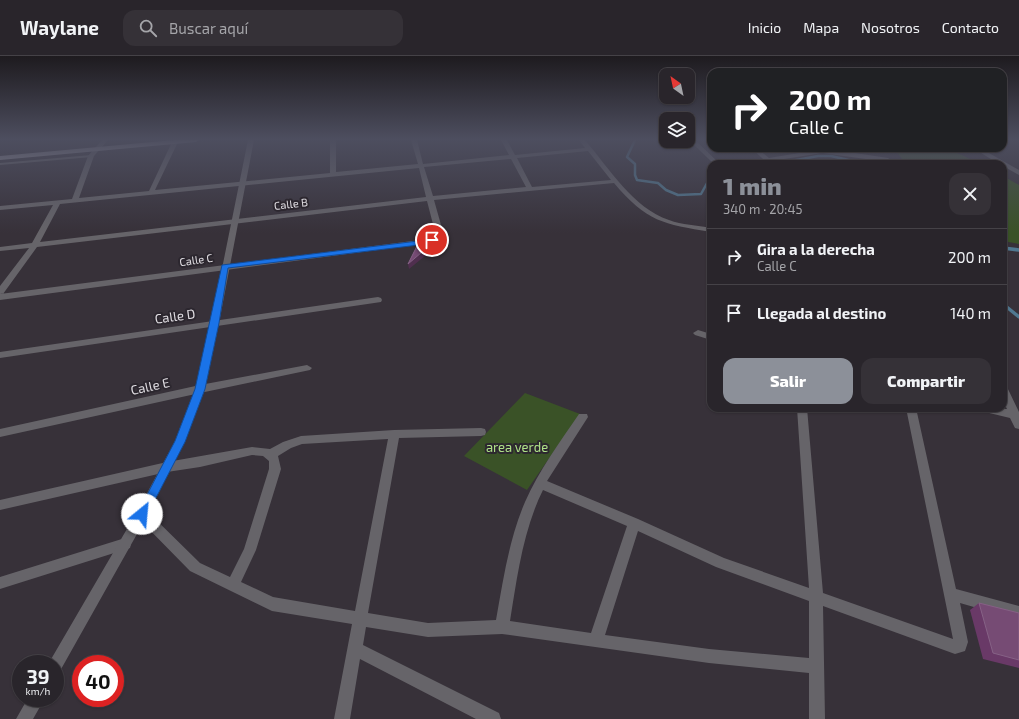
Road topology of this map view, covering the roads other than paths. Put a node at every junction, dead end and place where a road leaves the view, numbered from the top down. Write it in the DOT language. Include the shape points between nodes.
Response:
graph roads {
  1 [pos="86,171"];
  2 [pos="161,171"];
  3 [pos="245,171"];
  4 [pos="333,171"];
  5 [pos="367,171"];
  6 [pos="424,171"];
  7 [pos="521,171"];
  8 [pos="608,171"];
  9 [pos="333,174"];
  10 [pos="616,181"];
  11 [pos="242,183"];
  12 [pos="530,189"];
  13 [pos="151,193"];
  14 [pos="432,198"];
  15 [pos="75,200"];
  16 [pos="58,202"];
  17 [pos="0,208"];
  18 [pos="235,221"];
  19 [pos="707,229"];
  20 [pos="34,245"];
  21 [pos="0,249"];
  22 [pos="225,267"];
  23 [pos="0,292"];
  24 [pos="0,297"];
  25 [pos="378,300"];
  26 [pos="215,323"];
  27 [pos="698,333"];
  28 [pos="707,336"];
  29 [pos="0,355"];
  30 [pos="307,368"];
  31 [pos="200,389"];
  32 [pos="1007,398"];
  33 [pos="802,412"];
  34 [pos="912,412"];
  35 [pos="997,412"];
  36 [pos="583,417"];
  37 [pos="1018,419"];
  38 [pos="481,432"];
  39 [pos="0,433"];
  40 [pos="394,434"];
  41 [pos="270,455"];
  42 [pos="167,467"];
  43 [pos="541,484"];
  44 [pos="0,505"];
  45 [pos="142,514"];
  46 [pos="634,523"];
  47 [pos="125,544"];
  48 [pos="0,583"];
  49 [pos="233,585"];
  50 [pos="950,594"];
  51 [pos="816,597"];
  52 [pos="1019,613"];
  53 [pos="360,618"];
  54 [pos="502,627"];
  55 [pos="596,642"];
  56 [pos="354,648"];
  57 [pos="61,655"];
  58 [pos="816,666"];
  59 [pos="31,707"];
  60 [pos="490,718"];
  61 [pos="24,719"];
  62 [pos="342,719"];
  63 [pos="817,719"];
  1 -- 15 [label="street"];
  2 -- 13 [label="street"];
  3 -- 11 [label="street"];
  4 -- 9 [label="street"];
  5 -- 9 [label="street"];
  6 -- 14 [label="street, Calle C"];
  7 -- 12 [label="street"];
  8 -- 10 [label="street"];
  9 -- 11 [label="street"];
  10 -- 12 [label="street, Calle B"];
  10 -- 19 [label="street" via="641,207 659,219"];
  11 -- 13 [label="street"];
  11 -- 18 [label="street"];
  12 -- 14 [label="street, Calle B"];
  13 -- 15 [label="street"];
  14 -- 18 [label="street, Calle B"];
  14 -- 22 [label="street, Calle C" via="439,232 435,238 427,242"];
  15 -- 16 [label="street"];
  16 -- 17 [label="street"];
  16 -- 20 [label="street"];
  18 -- 20 [label="street, Calle B"];
  18 -- 22 [label="street"];
  20 -- 21 [label="street, Calle B"];
  20 -- 23 [label="street"];
  22 -- 24 [label="street, Calle C"];
  22 -- 26 [label="street"];
  25 -- 26 [label="street, Calle D"];
  26 -- 29 [label="street, Calle D"];
  26 -- 31 [label="street"];
  27 -- 28 [label="street"];
  30 -- 31 [label="street, Calle E"];
  31 -- 39 [label="street, Calle E"];
  31 -- 42 [label="street" via="180,442"];
  32 -- 37 [label="street"];
  33 -- 51 [label="street"];
  34 -- 50 [label="street"];
  35 -- 37 [label="street"];
  36 -- 43 [label="street"];
  38 -- 40 [label="street"];
  40 -- 41 [label="street" via="301,440 286,445"];
  40 -- 53 [label="street"];
  41 -- 42 [label="street" via="266,452 252,451"];
  41 -- 49 [label="street" via="274,459 275,469 250,550"];
  42 -- 44 [label="street"];
  42 -- 45 [label="street"];
  43 -- 46 [label="street"];
  43 -- 54 [label="street" via="526,515 507,592"];
  45 -- 47 [label="street"];
  45 -- 49 [label="street" via="195,567"];
  46 -- 51 [label="street" via="721,563"];
  46 -- 55 [label="street"];
  47 -- 48 [label="street"];
  47 -- 57 [label="street"];
  49 -- 53 [label="street" via="272,604"];
  50 -- 51 [label="street" via="961,642 960,646 955,647"];
  50 -- 52 [label="street"];
  51 -- 58 [label="street"];
  53 -- 54 [label="street" via="428,630"];
  53 -- 56 [label="street"];
  54 -- 55 [label="street"];
  55 -- 58 [label="street"];
  56 -- 60 [label="street"];
  56 -- 62 [label="street"];
  58 -- 63 [label="street"];
  59 -- 61 [label="street"];
}
